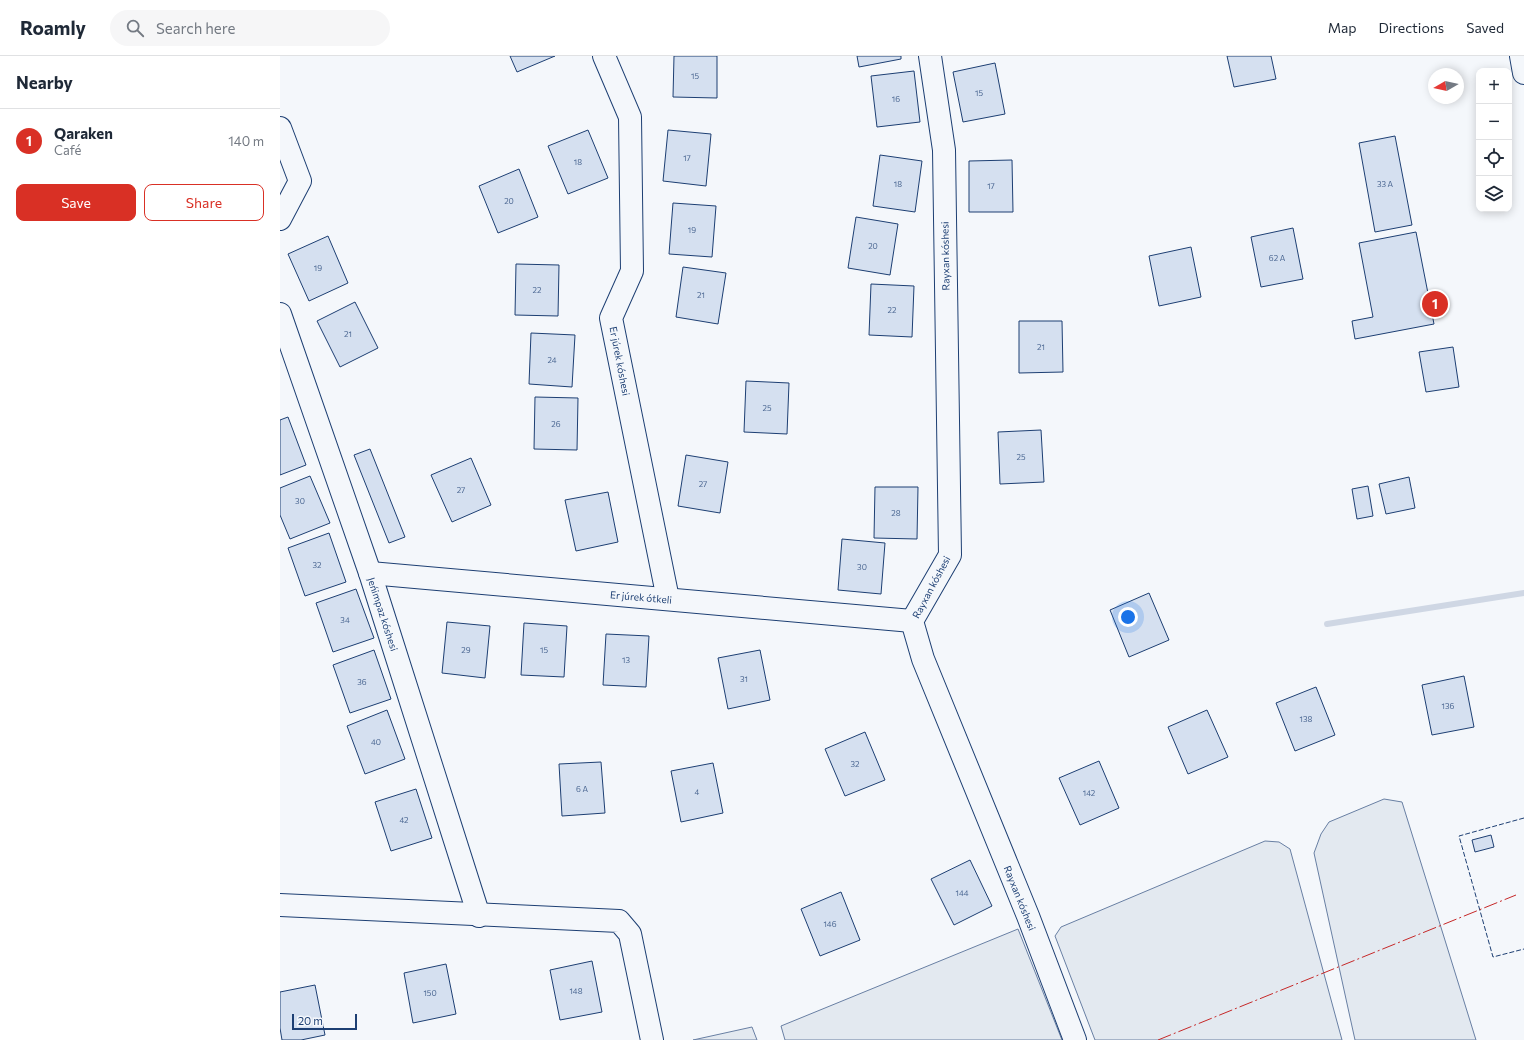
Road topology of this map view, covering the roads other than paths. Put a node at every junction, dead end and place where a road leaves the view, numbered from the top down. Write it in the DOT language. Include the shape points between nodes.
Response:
graph roads {
  1 [pos="604,56"];
  2 [pos="930,56"];
  3 [pos="1521,56"];
  4 [pos="1524,73"];
  5 [pos="280,128"];
  6 [pos="280,219"];
  7 [pos="280,314"];
  8 [pos="370,573"];
  9 [pos="668,599"];
  10 [pos="912,621"];
  11 [pos="280,905"];
  12 [pos="479,916"];
  13 [pos="652,1040"];
  14 [pos="1075,1040"];
  1 -- 9 [label="street, Er júrek kóshesi" via="630,117 632,271 611,318"];
  2 -- 10 [label="street, Rayxan kóshesi" via="944,150 950,556"];
  3 -- 4 [label="street"];
  5 -- 6 [label="street" via="300,181"];
  7 -- 8 [label="street, Jeńimpaz kóshesi"];
  8 -- 9 [label="street, Er júrek ótkeli"];
  8 -- 12 [label="street, Jeńimpaz kóshesi"];
  9 -- 10 [label="street, Er júrek ótkeli"];
  10 -- 14 [label="street, Rayxan kóshesi" via="923,659 1025,909"];
  11 -- 12 [label="street"];
  12 -- 13 [label="street" via="619,921 630,934"];
}
